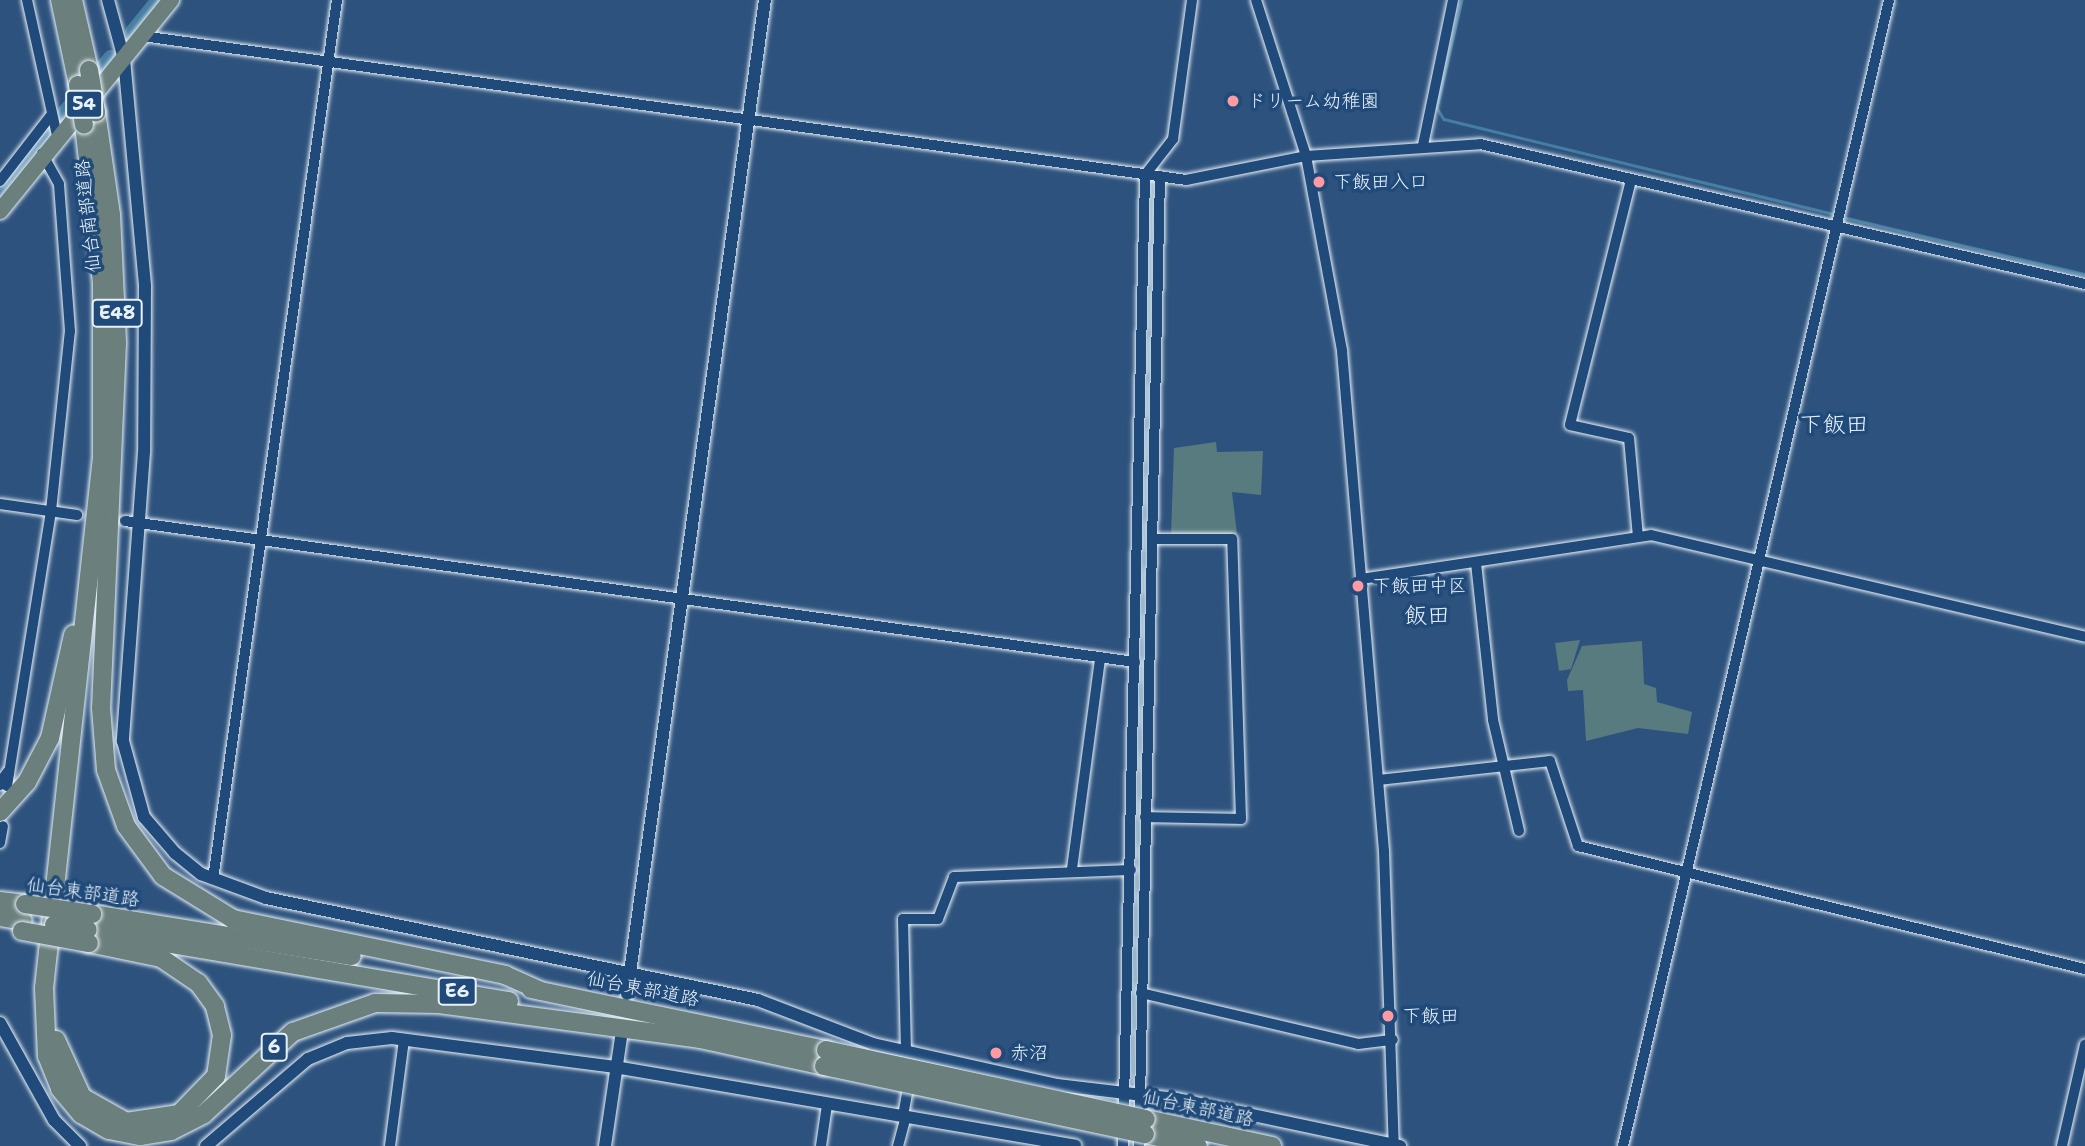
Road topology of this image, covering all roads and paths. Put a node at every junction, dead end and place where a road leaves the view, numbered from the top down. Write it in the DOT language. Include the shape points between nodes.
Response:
graph roads {
  1 [pos="27,0"];
  2 [pos="60,0"];
  3 [pos="73,0"];
  4 [pos="108,0"];
  5 [pos="171,0"];
  6 [pos="337,0"];
  7 [pos="765,0"];
  8 [pos="1192,0"];
  9 [pos="1256,0"];
  10 [pos="1453,0"];
  11 [pos="1889,0"];
  12 [pos="142,36"];
  13 [pos="124,59"];
  14 [pos="328,61"];
  15 [pos="52,114"];
  16 [pos="90,118"];
  17 [pos="749,120"];
  18 [pos="57,135"];
  19 [pos="1423,145"];
  20 [pos="42,152"];
  21 [pos="1306,156"];
  22 [pos="1153,176"];
  23 [pos="1631,180"];
  24 [pos="0,181"];
  25 [pos="0,211"];
  26 [pos="1838,224"];
  27 [pos="2085,284"];
  28 [pos="101,423"];
  29 [pos="0,504"];
  30 [pos="51,511"];
  31 [pos="77,515"];
  32 [pos="117,518"];
  33 [pos="140,523"];
  34 [pos="1638,536"];
  35 [pos="1152,538"];
  36 [pos="261,540"];
  37 [pos="1758,562"];
  38 [pos="1476,564"];
  39 [pos="1361,579"];
  40 [pos="678,601"];
  41 [pos="2085,637"];
  42 [pos="1100,658"];
  43 [pos="1135,662"];
  44 [pos="1504,768"];
  45 [pos="1378,779"];
  46 [pos="5,781"];
  47 [pos="1145,817"];
  48 [pos="1,819"];
  49 [pos="1520,831"];
  50 [pos="0,843"];
  51 [pos="1072,869"];
  52 [pos="1131,870"];
  53 [pos="1689,871"];
  54 [pos="213,879"];
  55 [pos="0,901"];
  56 [pos="0,917"];
  57 [pos="23,919"];
  58 [pos="0,928"];
  59 [pos="90,929"];
  60 [pos="630,969"];
  61 [pos="2085,969"];
  62 [pos="541,990"];
  63 [pos="1141,993"];
  64 [pos="626,994"];
  65 [pos="0,1023"];
  66 [pos="621,1038"];
  67 [pos="404,1039"];
  68 [pos="700,1039"];
  69 [pos="1393,1040"];
  70 [pos="2085,1045"];
  71 [pos="910,1053"];
  72 [pos="825,1058"];
  73 [pos="615,1068"];
  74 [pos="1126,1094"];
  75 [pos="1139,1095"];
  76 [pos="827,1105"];
  77 [pos="904,1116"];
  78 [pos="1143,1133"];
  79 [pos="80,1146"];
  80 [pos="206,1146"];
  81 [pos="390,1146"];
  82 [pos="604,1146"];
  83 [pos="821,1146"];
  84 [pos="898,1146"];
  85 [pos="1074,1146"];
  86 [pos="1123,1146"];
  87 [pos="1198,1146"];
  88 [pos="1272,1146"];
  89 [pos="1396,1146"];
  90 [pos="1623,1146"];
  91 [pos="2062,1146"];
  1 -- 15 [label="street"];
  2 -- 16 [label="highway, 仙台南部道路 / E48, bridge"];
  3 -- 16 [label="highway, 仙台南部道路 / E48, bridge" via="89,70"];
  4 -- 13 [label="street"];
  5 -- 12 [label="main road, 54"];
  6 -- 14 [label="street"];
  7 -- 17 [label="street"];
  8 -- 22 [label="street" via="1173,139"];
  9 -- 21 [label="street"];
  10 -- 19 [label="street"];
  11 -- 26 [label="street"];
  12 -- 13 [label="main road, 54"];
  12 -- 14 [label="street"];
  13 -- 18 [label="main road, 54"];
  13 -- 33 [label="street" via="145,286"];
  14 -- 17 [label="street"];
  14 -- 36 [label="street"];
  15 -- 18 [label="street"];
  15 -- 24 [label="street"];
  16 -- 28 [label="highway, 仙台南部道路 / E48" via="102,284"];
  16 -- 32 [label="highway, 仙台南部道路 / E48" via="116,283"];
  17 -- 22 [label="street"];
  17 -- 40 [label="street"];
  18 -- 20 [label="main road, 54"];
  19 -- 21 [label="street"];
  19 -- 23 [label="street" via="1480,144"];
  20 -- 25 [label="main road, 54"];
  20 -- 30 [label="street" via="59,184 70,331"];
  21 -- 22 [label="street" via="1186,180"];
  21 -- 39 [label="street" via="1342,351"];
  22 -- 35 [label="street"];
  22 -- 43 [label="street"];
  23 -- 26 [label="street"];
  23 -- 34 [label="street" via="1570,425 1629,438"];
  26 -- 27 [label="street"];
  26 -- 37 [label="street"];
  28 -- 48 [label="highway" via="60,709 40,762"];
  28 -- 68 [label="highway, 6" via="90,589 43,1010 52,1074 80,1114 123,1135 171,1132 204,1114 293,1032 375,1003 439,1004"];
  29 -- 30 [label="street"];
  30 -- 31 [label="street"];
  30 -- 46 [label="street"];
  32 -- 33 [label="street"];
  32 -- 59 [label="highway" via="65,892 56,1045 73,1085 102,1113 141,1123 180,1114 201,1097 221,1061 215,1006 198,982 161,958"];
  32 -- 62 [label="highway" via="103,748 117,806 149,860 193,899 233,919 505,975"];
  33 -- 36 [label="street"];
  33 -- 54 [label="street" via="122,713 126,764 144,817 158,836"];
  34 -- 37 [label="street"];
  34 -- 38 [label="street"];
  35 -- 47 [label="street"];
  35 -- 47 [label="street" via="1232,539 1241,819"];
  36 -- 40 [label="street"];
  36 -- 54 [label="street"];
  37 -- 41 [label="street"];
  37 -- 53 [label="street"];
  38 -- 39 [label="street"];
  38 -- 44 [label="street" via="1483,653"];
  39 -- 45 [label="street"];
  40 -- 42 [label="street"];
  40 -- 60 [label="street"];
  42 -- 43 [label="street"];
  42 -- 51 [label="street"];
  43 -- 52 [label="street"];
  44 -- 45 [label="street"];
  44 -- 49 [label="street"];
  44 -- 53 [label="street" via="1550,761 1556,767 1578,846"];
  45 -- 69 [label="street"];
  47 -- 63 [label="street"];
  48 -- 50 [label="street"];
  51 -- 52 [label="street"];
  51 -- 71 [label="street" via="954,877 938,919 903,919"];
  52 -- 74 [label="street"];
  53 -- 61 [label="street"];
  53 -- 90 [label="street"];
  54 -- 60 [label="street" via="266,898"];
  55 -- 57 [label="highway, 仙台東部道路 / E6"];
  56 -- 57 [label="highway, 仙台東部道路 / E6"];
  57 -- 58 [label="highway"];
  57 -- 59 [label="highway, 仙台東部道路 / E6, bridge"];
  59 -- 62 [label="highway, 仙台東部道路 / E6"];
  59 -- 68 [label="highway, 仙台東部道路 / E6"];
  60 -- 64 [label="street"];
  60 -- 71 [label="street" via="758,1000"];
  62 -- 72 [label="highway, 仙台東部道路 / E6"];
  63 -- 69 [label="street" via="1358,1044"];
  63 -- 75 [label="street"];
  65 -- 79 [label="street" via="54,1120"];
  66 -- 73 [label="street"];
  67 -- 73 [label="street"];
  67 -- 80 [label="street" via="347,1042 308,1059"];
  67 -- 81 [label="street"];
  68 -- 72 [label="highway, 仙台東部道路 / E6"];
  69 -- 89 [label="street"];
  70 -- 91 [label="street"];
  71 -- 74 [label="street"];
  71 -- 77 [label="street"];
  72 -- 78 [label="highway, 仙台東部道路 / E6, bridge"];
  73 -- 76 [label="street"];
  73 -- 82 [label="street"];
  74 -- 75 [label="street"];
  74 -- 86 [label="street"];
  75 -- 78 [label="street"];
  75 -- 89 [label="street"];
  76 -- 77 [label="street"];
  76 -- 83 [label="street"];
  77 -- 84 [label="street"];
  77 -- 85 [label="street"];
  78 -- 87 [label="highway, 仙台東部道路 / E6"];
  78 -- 88 [label="highway, 仙台東部道路 / E6"];
}
